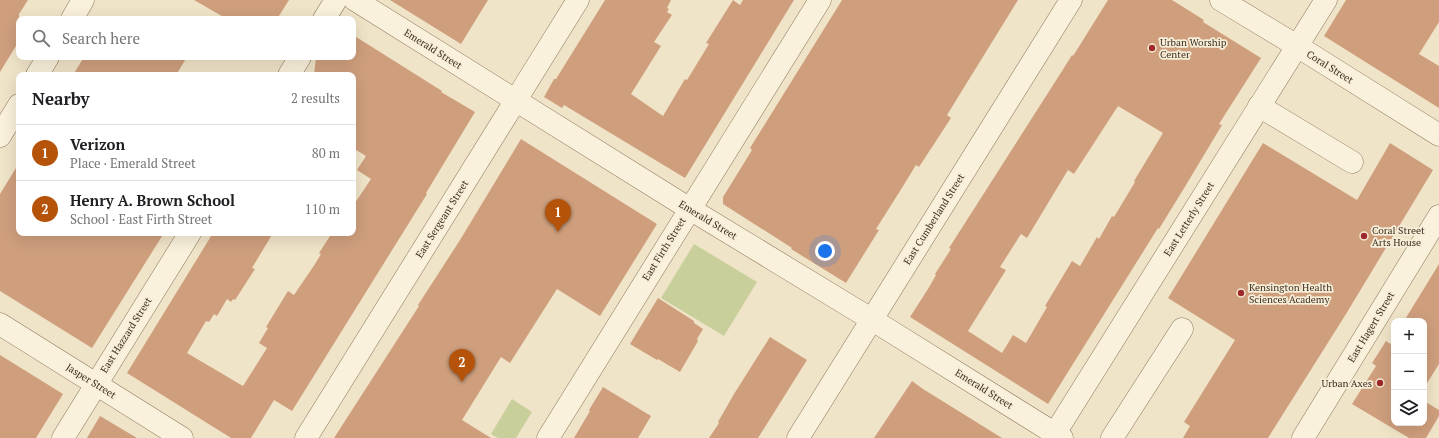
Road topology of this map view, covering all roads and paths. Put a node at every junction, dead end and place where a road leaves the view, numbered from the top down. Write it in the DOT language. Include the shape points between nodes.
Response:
graph roads {
  1 [pos="83,0"];
  2 [pos="336,0"];
  3 [pos="355,0"];
  4 [pos="578,0"];
  5 [pos="820,0"];
  6 [pos="1071,0"];
  7 [pos="1221,0"];
  8 [pos="1326,0"];
  9 [pos="74,16"];
  10 [pos="326,16"];
  11 [pos="1297,46"];
  12 [pos="46,60"];
  13 [pos="298,60"];
  14 [pos="39,72"];
  15 [pos="291,72"];
  16 [pos="516,100"];
  17 [pos="1259,106"];
  18 [pos="16,110"];
  19 [pos="1439,135"];
  20 [pos="0,136"];
  21 [pos="1352,162"];
  22 [pos="690,209"];
  23 [pos="1439,216"];
  24 [pos="188,236"];
  25 [pos="871,319"];
  26 [pos="0,324"];
  27 [pos="1182,329"];
  28 [pos="96,384"];
  29 [pos="1056,437"];
  30 [pos="63,438"];
  31 [pos="182,438"];
  32 [pos="306,438"];
  33 [pos="548,438"];
  34 [pos="798,438"];
  35 [pos="1112,438"];
  36 [pos="1303,438"];
  1 -- 9 [label="street"];
  2 -- 10 [label="street"];
  3 -- 16 [label="street, Emerald Street"];
  4 -- 16 [label="street, East Sergeant Street"];
  5 -- 22 [label="street, East Firth Street"];
  6 -- 25 [label="street, East Cumberland Street"];
  7 -- 11 [label="street, Coral Street"];
  8 -- 11 [label="street, East Letterly Street"];
  11 -- 17 [label="street, East Letterly Street"];
  11 -- 19 [label="street, Coral Street"];
  12 -- 14 [label="street"];
  13 -- 15 [label="street"];
  16 -- 22 [label="street, Emerald Street"];
  16 -- 32 [label="street, East Sergeant Street"];
  17 -- 21 [label="street"];
  17 -- 29 [label="street, East Letterly Street"];
  18 -- 20 [label="street"];
  22 -- 25 [label="street, Emerald Street"];
  22 -- 33 [label="street, East Firth Street"];
  23 -- 36 [label="street, East Hagert Street"];
  24 -- 28 [label="street, East Hazzard Street"];
  25 -- 29 [label="street, Emerald Street"];
  25 -- 34 [label="street, East Cumberland Street"];
  26 -- 28 [label="street, Jasper Street"];
  27 -- 35 [label="street"];
  28 -- 30 [label="street, East Hazzard Street"];
  28 -- 31 [label="street, Jasper Street"];
}
